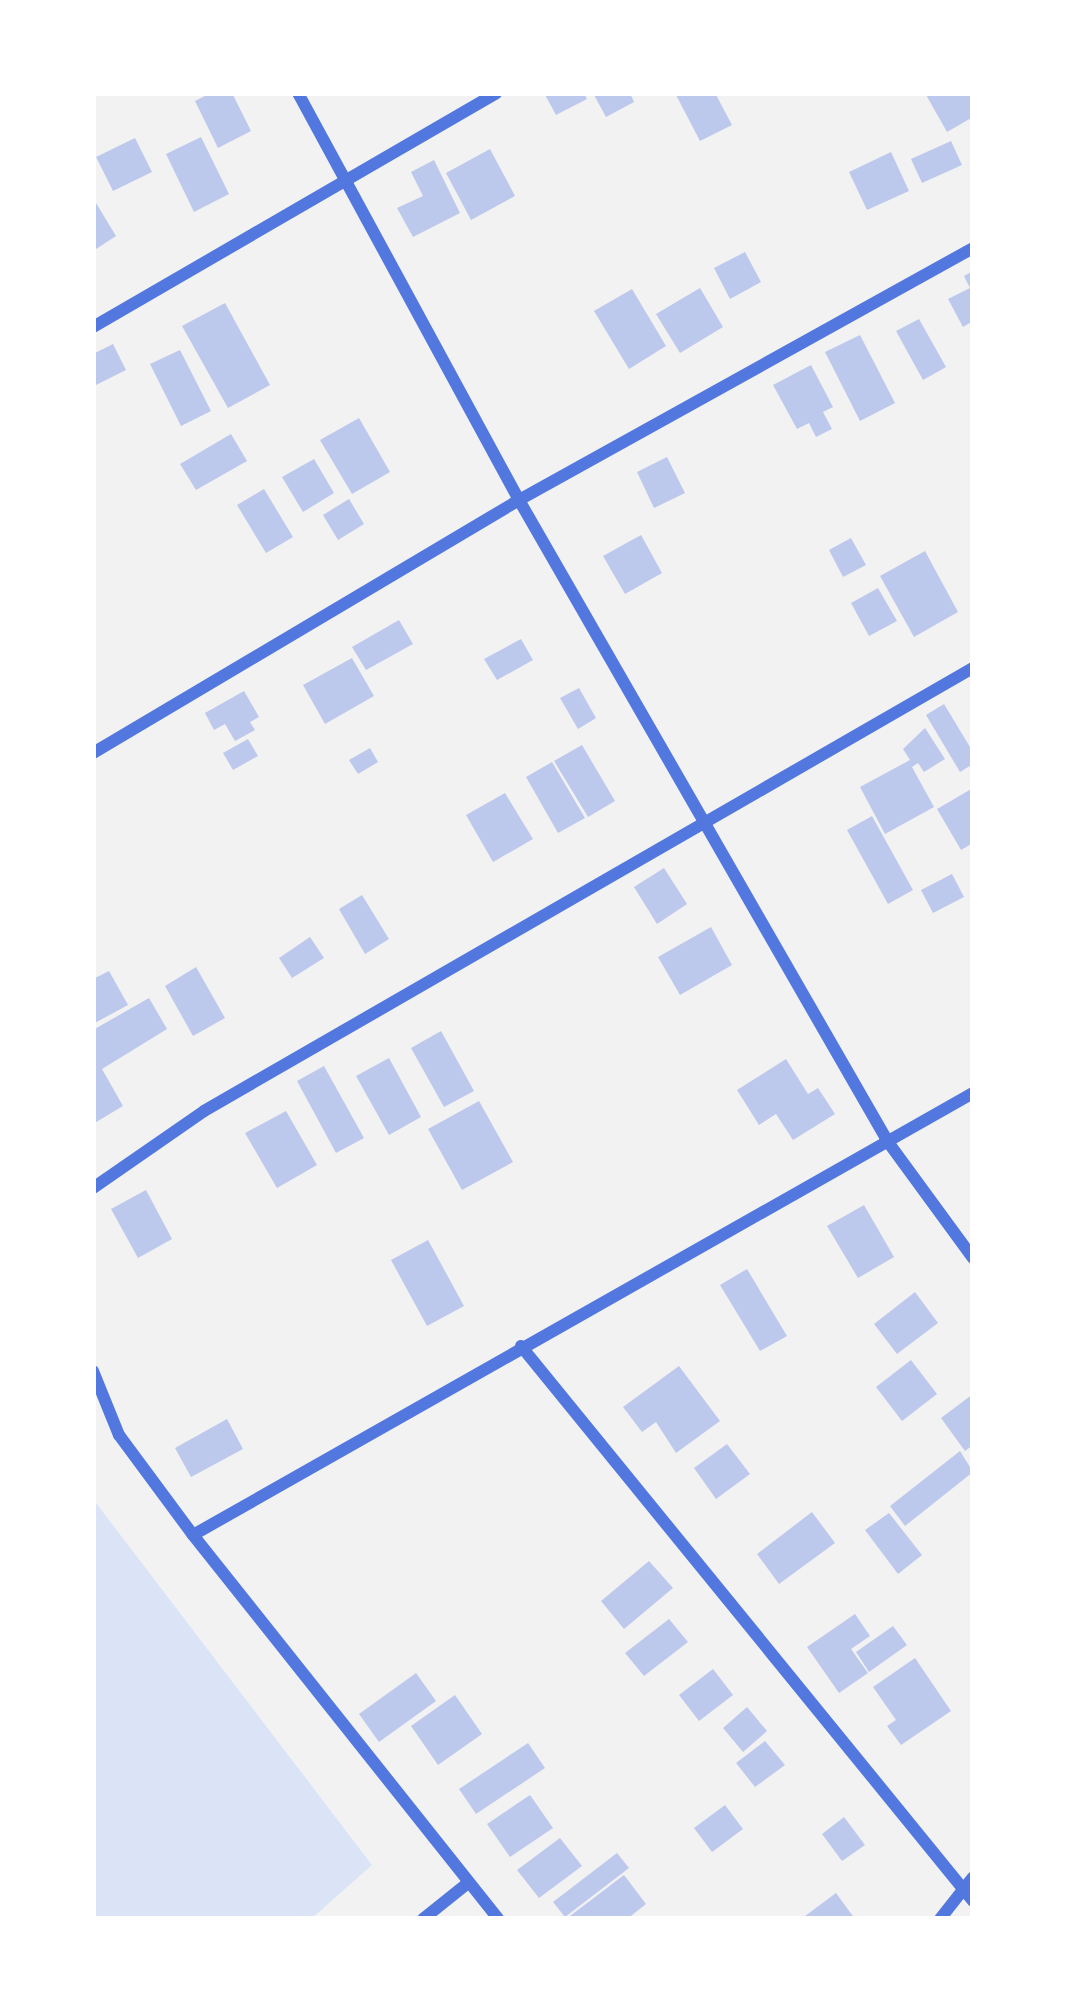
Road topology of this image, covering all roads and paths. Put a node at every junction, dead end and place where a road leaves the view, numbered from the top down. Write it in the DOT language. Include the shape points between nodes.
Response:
graph roads {
  1 [pos="298,93"];
  2 [pos="496,93"];
  3 [pos="345,180"];
  4 [pos="973,248"];
  5 [pos="93,327"];
  6 [pos="519,500"];
  7 [pos="973,668"];
  8 [pos="93,753"];
  9 [pos="705,823"];
  10 [pos="973,1093"];
  11 [pos="887,1142"];
  12 [pos="93,1187"];
  13 [pos="973,1258"];
  14 [pos="521,1346"];
  15 [pos="93,1371"];
  16 [pos="193,1535"];
  17 [pos="973,1877"];
  18 [pos="468,1883"];
  19 [pos="962,1890"];
  20 [pos="973,1901"];
  21 [pos="423,1919"];
  22 [pos="498,1919"];
  23 [pos="940,1919"];
  1 -- 3 [label="street"];
  2 -- 3 [label="street"];
  3 -- 5 [label="street"];
  3 -- 6 [label="street"];
  4 -- 6 [label="street"];
  6 -- 8 [label="street"];
  6 -- 9 [label="street"];
  7 -- 9 [label="street"];
  9 -- 11 [label="street"];
  9 -- 12 [label="street" via="204,1111"];
  10 -- 11 [label="street"];
  11 -- 13 [label="street"];
  11 -- 14 [label="street"];
  14 -- 16 [label="street"];
  14 -- 19 [label="street"];
  15 -- 16 [label="street" via="119,1435"];
  16 -- 18 [label="street"];
  17 -- 19 [label="street"];
  18 -- 21 [label="street"];
  18 -- 22 [label="street"];
  19 -- 20 [label="street"];
  19 -- 23 [label="street"];
}
